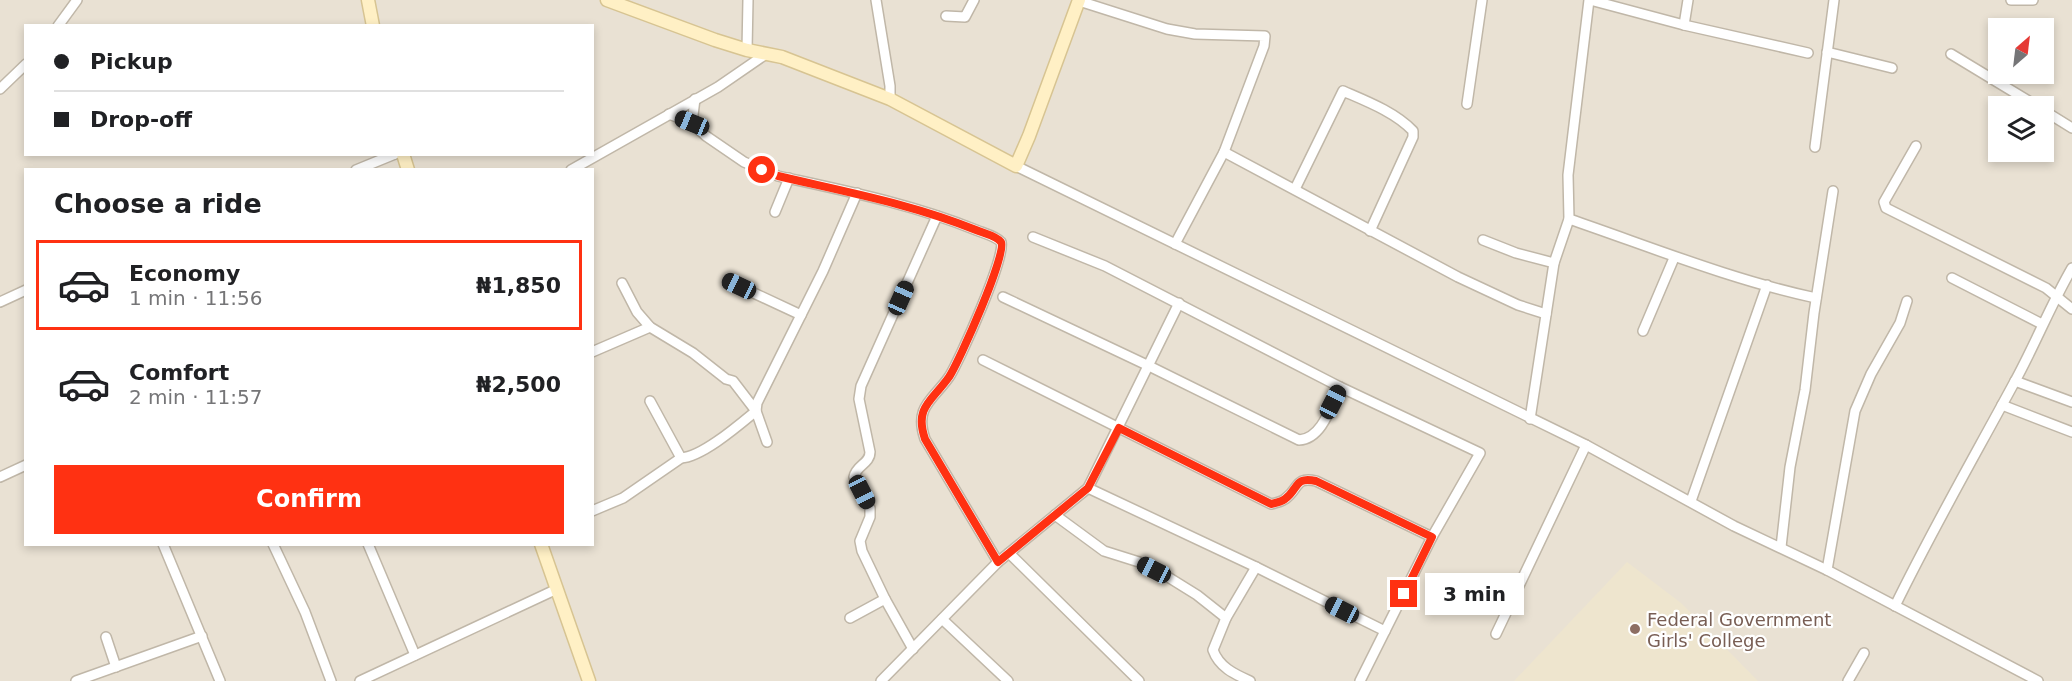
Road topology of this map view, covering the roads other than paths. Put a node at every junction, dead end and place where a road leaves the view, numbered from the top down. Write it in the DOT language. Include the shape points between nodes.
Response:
graph roads {
  1 [pos="77,0"];
  2 [pos="368,0"];
  3 [pos="607,0"];
  4 [pos="748,0"];
  5 [pos="876,0"];
  6 [pos="974,0"];
  7 [pos="1079,0"];
  8 [pos="1482,0"];
  9 [pos="1590,0"];
  10 [pos="1688,0"];
  11 [pos="1834,0"];
  12 [pos="2011,0"];
  13 [pos="2033,0"];
  14 [pos="946,16"];
  15 [pos="59,24"];
  16 [pos="372,24"];
  17 [pos="1684,25"];
  18 [pos="747,50"];
  19 [pos="1827,52"];
  20 [pos="1808,53"];
  21 [pos="766,54"];
  22 [pos="1951,54"];
  23 [pos="24,66"];
  24 [pos="1892,68"];
  25 [pos="0,89"];
  26 [pos="2020,96"];
  27 [pos="695,99"];
  28 [pos="890,99"];
  29 [pos="1467,104"];
  30 [pos="669,114"];
  31 [pos="2054,117"];
  32 [pos="692,123"];
  33 [pos="2072,128"];
  34 [pos="1916,146"];
  35 [pos="1815,147"];
  36 [pos="1224,152"];
  37 [pos="390,156"];
  38 [pos="1016,166"];
  39 [pos="361,168"];
  40 [pos="574,168"];
  41 [pos="789,178"];
  42 [pos="1295,189"];
  43 [pos="1833,191"];
  44 [pos="857,193"];
  45 [pos="775,212"];
  46 [pos="937,216"];
  47 [pos="1569,219"];
  48 [pos="1370,231"];
  49 [pos="1034,237"];
  50 [pos="1483,240"];
  51 [pos="1175,244"];
  52 [pos="1674,258"];
  53 [pos="1554,263"];
  54 [pos="2072,268"];
  55 [pos="1952,278"];
  56 [pos="728,281"];
  57 [pos="622,283"];
  58 [pos="1767,285"];
  59 [pos="24,291"];
  60 [pos="2056,296"];
  61 [pos="1003,297"];
  62 [pos="1816,298"];
  63 [pos="1907,301"];
  64 [pos="0,302"];
  65 [pos="1179,303"];
  66 [pos="2072,309"];
  67 [pos="1546,314"];
  68 [pos="801,315"];
  69 [pos="2043,324"];
  70 [pos="650,327"];
  71 [pos="1643,331"];
  72 [pos="594,351"];
  73 [pos="983,360"];
  74 [pos="1149,366"];
  75 [pos="2015,381"];
  76 [pos="1340,387"];
  77 [pos="650,401"];
  78 [pos="2072,402"];
  79 [pos="2002,405"];
  80 [pos="756,411"];
  81 [pos="1530,419"];
  82 [pos="1119,428"];
  83 [pos="2072,432"];
  84 [pos="767,442"];
  85 [pos="1586,445"];
  86 [pos="681,458"];
  87 [pos="24,466"];
  88 [pos="0,477"];
  89 [pos="1088,488"];
  90 [pos="1690,501"];
  91 [pos="594,511"];
  92 [pos="1055,515"];
  93 [pos="1432,537"];
  94 [pos="165,546"];
  95 [pos="274,546"];
  96 [pos="369,546"];
  97 [pos="542,546"];
  98 [pos="1780,547"];
  99 [pos="1010,553"];
  100 [pos="998,562"];
  101 [pos="1256,567"];
  102 [pos="1827,570"];
  103 [pos="557,589"];
  104 [pos="885,599"];
  105 [pos="1895,606"];
  106 [pos="850,618"];
  107 [pos="1226,618"];
  108 [pos="942,619"];
  109 [pos="1385,631"];
  110 [pos="1496,634"];
  111 [pos="202,636"];
  112 [pos="106,638"];
  113 [pos="913,649"];
  114 [pos="1863,653"];
  115 [pos="416,655"];
  116 [pos="116,667"];
  117 [pos="884,678"];
  118 [pos="76,681"];
  119 [pos="220,681"];
  120 [pos="331,681"];
  121 [pos="360,681"];
  122 [pos="589,681"];
  123 [pos="896,681"];
  124 [pos="1008,681"];
  125 [pos="1139,681"];
  126 [pos="1250,681"];
  127 [pos="1360,681"];
  128 [pos="1848,681"];
  129 [pos="2038,681"];
  1 -- 15 [label="street"];
  2 -- 16 [label="street"];
  3 -- 18 [label="street"];
  4 -- 18 [label="street"];
  5 -- 28 [label="street"];
  6 -- 14 [label="street" via="966,17"];
  7 -- 36 [label="street" via="1167,29 1265,36"];
  7 -- 38 [label="street"];
  8 -- 29 [label="street"];
  9 -- 17 [label="street"];
  9 -- 47 [label="street" via="1568,176"];
  10 -- 17 [label="street"];
  11 -- 19 [label="street"];
  12 -- 13 [label="street"];
  17 -- 20 [label="street"];
  18 -- 21 [label="street"];
  19 -- 24 [label="street"];
  19 -- 35 [label="street"];
  21 -- 27 [label="street"];
  21 -- 28 [label="street"];
  22 -- 26 [label="street"];
  23 -- 25 [label="street"];
  27 -- 30 [label="street"];
  27 -- 32 [label="street"];
  28 -- 38 [label="street"];
  30 -- 32 [label="street"];
  30 -- 40 [label="street"];
  31 -- 33 [label="street"];
  32 -- 41 [label="street" via="744,162"];
  34 -- 60 [label="street" via="1884,202 1886,208"];
  36 -- 42 [label="street"];
  36 -- 51 [label="street"];
  37 -- 39 [label="street"];
  38 -- 51 [label="street"];
  41 -- 44 [label="street"];
  41 -- 45 [label="street"];
  42 -- 48 [label="street"];
  42 -- 48 [label="street" via="1343,91 1374,105 1413,130 1413,138"];
  43 -- 62 [label="street"];
  44 -- 46 [label="street"];
  44 -- 68 [label="street"];
  46 -- 100 [label="street" via="1002,243 997,267 963,350 951,375 921,413 920,425"];
  46 -- 104 [label="street" via="861,386 859,399 870,452 854,477 870,508 860,541"];
  47 -- 52 [label="street"];
  47 -- 53 [label="street"];
  48 -- 67 [label="street" via="1487,291"];
  49 -- 65 [label="street" via="1105,266"];
  50 -- 53 [label="street"];
  51 -- 81 [label="street"];
  52 -- 58 [label="street"];
  52 -- 71 [label="street"];
  53 -- 67 [label="street"];
  54 -- 60 [label="street"];
  55 -- 69 [label="street"];
  56 -- 68 [label="street"];
  57 -- 70 [label="street"];
  58 -- 62 [label="street"];
  58 -- 90 [label="street"];
  59 -- 64 [label="street"];
  60 -- 66 [label="street"];
  60 -- 69 [label="street"];
  61 -- 74 [label="street"];
  62 -- 98 [label="street"];
  63 -- 102 [label="street" via="1900,323 1855,411"];
  65 -- 74 [label="street"];
  65 -- 76 [label="street"];
  67 -- 81 [label="street"];
  68 -- 80 [label="street"];
  69 -- 75 [label="street"];
  70 -- 72 [label="street"];
  70 -- 80 [label="street" via="734,381"];
  73 -- 82 [label="street"];
  74 -- 76 [label="street" via="1299,440 1308,440 1319,430"];
  74 -- 82 [label="street"];
  75 -- 78 [label="street"];
  75 -- 79 [label="street"];
  76 -- 93 [label="street" via="1480,453"];
  77 -- 86 [label="street"];
  79 -- 83 [label="street"];
  79 -- 105 [label="street" via="1928,537"];
  80 -- 84 [label="street"];
  80 -- 86 [label="street" via="719,440"];
  81 -- 85 [label="street"];
  82 -- 89 [label="street"];
  82 -- 93 [label="street" via="1271,504 1284,501 1298,482 1316,481"];
  85 -- 90 [label="street"];
  85 -- 110 [label="street"];
  86 -- 91 [label="street" via="623,498"];
  87 -- 88 [label="street"];
  89 -- 92 [label="street"];
  89 -- 101 [label="street"];
  90 -- 98 [label="street"];
  92 -- 99 [label="street"];
  92 -- 107 [label="street" via="1104,551 1168,577"];
  93 -- 109 [label="street"];
  94 -- 111 [label="street"];
  95 -- 120 [label="street"];
  96 -- 115 [label="street"];
  97 -- 103 [label="street"];
  98 -- 102 [label="street"];
  99 -- 100 [label="street"];
  99 -- 125 [label="street"];
  100 -- 108 [label="street"];
  101 -- 107 [label="street"];
  101 -- 109 [label="street"];
  102 -- 105 [label="street"];
  103 -- 115 [label="street"];
  103 -- 122 [label="street"];
  104 -- 106 [label="street"];
  104 -- 113 [label="street"];
  105 -- 129 [label="street"];
  107 -- 126 [label="street" via="1213,650 1216,661"];
  108 -- 113 [label="street"];
  108 -- 124 [label="street"];
  109 -- 127 [label="street"];
  111 -- 116 [label="street"];
  111 -- 119 [label="street"];
  112 -- 116 [label="street"];
  113 -- 117 [label="street"];
  114 -- 128 [label="street"];
  115 -- 121 [label="street"];
  116 -- 118 [label="street"];
  117 -- 123 [label="street"];
}
